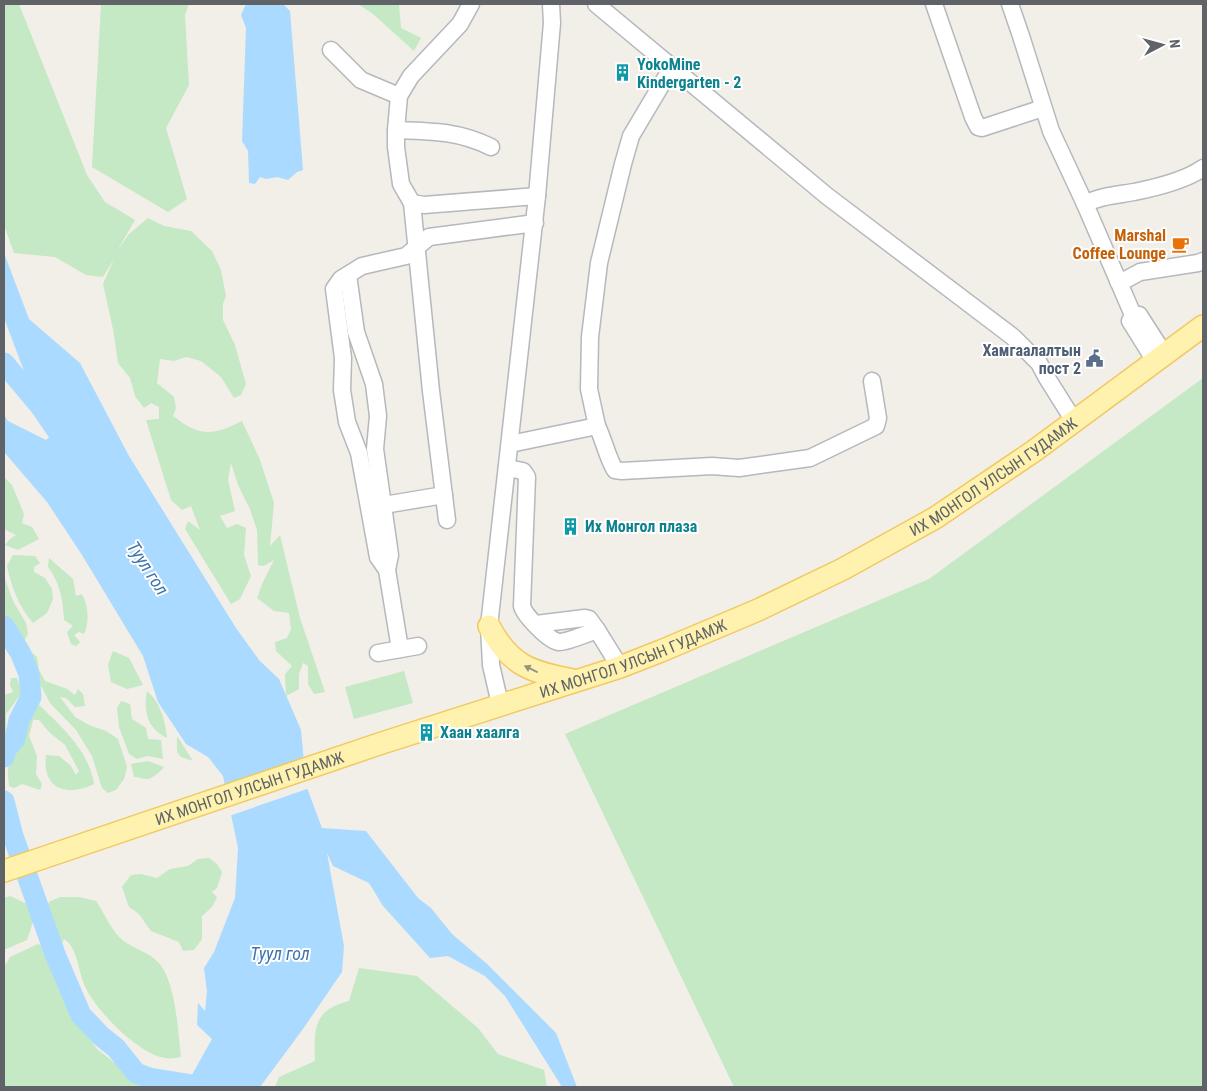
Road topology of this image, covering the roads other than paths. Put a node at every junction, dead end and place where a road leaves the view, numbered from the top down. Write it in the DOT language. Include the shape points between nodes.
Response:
graph roads {
  1 [pos="471,4"];
  2 [pos="550,4"];
  3 [pos="560,4"];
  4 [pos="596,4"];
  5 [pos="934,4"];
  6 [pos="1010,4"];
  7 [pos="552,23"];
  8 [pos="331,50"];
  9 [pos="672,67"];
  10 [pos="399,96"];
  11 [pos="1044,108"];
  12 [pos="396,130"];
  13 [pos="491,147"];
  14 [pos="1203,168"];
  15 [pos="538,196"];
  16 [pos="412,202"];
  17 [pos="1085,204"];
  18 [pos="535,223"];
  19 [pos="417,248"];
  20 [pos="1203,261"];
  21 [pos="348,275"];
  22 [pos="1118,281"];
  23 [pos="1203,326"];
  24 [pos="1160,357"];
  25 [pos="872,381"];
  26 [pos="1074,421"];
  27 [pos="597,426"];
  28 [pos="510,444"];
  29 [pos="508,468"];
  30 [pos="444,495"];
  31 [pos="376,507"];
  32 [pos="447,520"];
  33 [pos="489,626"];
  34 [pos="418,646"];
  35 [pos="400,649"];
  36 [pos="378,653"];
  37 [pos="620,667"];
  38 [pos="578,681"];
  39 [pos="500,704"];
  40 [pos="4,871"];
  1 -- 10 [label="street" via="460,24 411,76"];
  2 -- 7 [label="street"];
  3 -- 7 [label="street"];
  4 -- 9 [label="street"];
  5 -- 11 [label="street" via="978,126 982,128"];
  6 -- 11 [label="street"];
  7 -- 15 [label="street"];
  8 -- 10 [label="street" via="361,80"];
  9 -- 26 [label="street" via="827,196 1013,337 1040,363"];
  9 -- 27 [label="street" via="631,136 598,263 590,337 589,390"];
  10 -- 12 [label="street"];
  11 -- 17 [label="street" via="1050,131"];
  12 -- 13 [label="street" via="472,137"];
  12 -- 16 [label="street" via="402,184"];
  14 -- 17 [label="street" via="1144,190 1095,198"];
  15 -- 16 [label="street" via="424,205"];
  15 -- 18 [label="street"];
  16 -- 19 [label="street"];
  17 -- 22 [label="street"];
  18 -- 19 [label="street" via="429,237"];
  18 -- 28 [label="street"];
  19 -- 21 [label="street" via="406,256 362,266"];
  19 -- 30 [label="street"];
  20 -- 22 [label="street" via="1140,272"];
  21 -- 31 [label="street" via="356,332 374,384 378,416"];
  21 -- 31 [label="street" via="334,289 343,358 342,390 347,422"];
  22 -- 24 [label="street" via="1133,315 1139,315"];
  23 -- 24 [label="main road, ИХ МОНГОЛ УЛСЫН ГУДАМЖ"];
  24 -- 26 [label="main road, ИХ МОНГОЛ УЛСЫН ГУДАМЖ"];
  25 -- 27 [label="street" via="878,418 876,426 810,458 739,468 712,466 622,472 611,464"];
  26 -- 37 [label="main road, ИХ МОНГОЛ УЛСЫН ГУДАМЖ" via="935,518 857,562 744,616"];
  27 -- 28 [label="street"];
  28 -- 29 [label="street"];
  29 -- 33 [label="street"];
  29 -- 37 [label="street" via="523,471 527,477 524,612 536,624 589,619"];
  30 -- 31 [label="street"];
  30 -- 32 [label="street"];
  31 -- 35 [label="street" via="378,557 387,570"];
  38 -- 33 [label="main road, one-way" via="541,674 521,664 502,647"];
  33 -- 39 [label="street" via="491,665"];
  34 -- 35 [label="street"];
  35 -- 36 [label="street"];
  37 -- 38 [label="main road, ИХ МОНГОЛ УЛСЫН ГУДАМЖ"];
  38 -- 39 [label="main road, ИХ МОНГОЛ УЛСЫН ГУДАМЖ"];
  39 -- 40 [label="main road, ИХ МОНГОЛ УЛСЫН ГУДАМЖ"];
}
